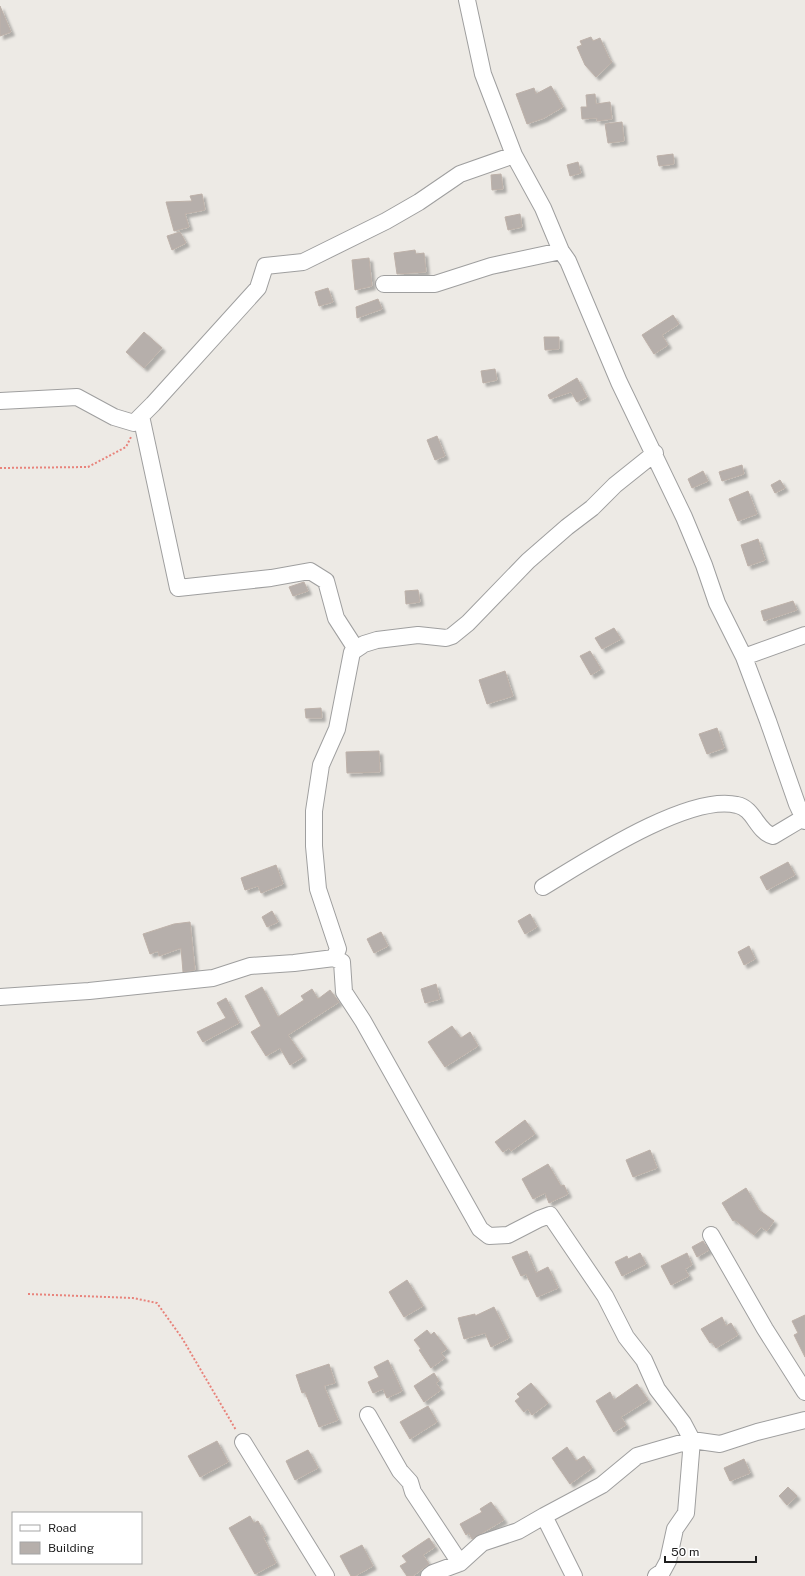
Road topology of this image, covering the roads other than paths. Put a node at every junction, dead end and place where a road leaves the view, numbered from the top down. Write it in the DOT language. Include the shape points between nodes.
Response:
graph roads {
  1 [pos="467,0"];
  2 [pos="514,156"];
  3 [pos="561,251"];
  4 [pos="384,284"];
  5 [pos="0,401"];
  6 [pos="141,416"];
  7 [pos="655,453"];
  8 [pos="805,636"];
  9 [pos="356,649"];
  10 [pos="744,657"];
  11 [pos="804,819"];
  12 [pos="543,887"];
  13 [pos="334,958"];
  14 [pos="0,997"];
  15 [pos="711,1235"];
  16 [pos="805,1392"];
  17 [pos="368,1414"];
  18 [pos="805,1420"];
  19 [pos="692,1440"];
  20 [pos="243,1442"];
  21 [pos="544,1516"];
  22 [pos="460,1563"];
  23 [pos="326,1576"];
  24 [pos="429,1576"];
  25 [pos="574,1576"];
  26 [pos="656,1576"];
  1 -- 2 [label="street" via="483,74"];
  2 -- 3 [label="street" via="543,208"];
  2 -- 6 [label="street" via="460,174 386,221 303,262 265,266 258,288"];
  3 -- 4 [label="street" via="491,266 435,284"];
  3 -- 7 [label="street" via="568,261 619,382"];
  5 -- 6 [label="street" via="77,397 114,417 134,423"];
  6 -- 9 [label="street" via="178,588 310,571 326,581 336,618"];
  7 -- 9 [label="street" via="528,561 452,636 446,638 418,635 377,640"];
  7 -- 10 [label="street" via="704,565 717,602"];
  8 -- 10 [label="street"];
  9 -- 13 [label="street" via="352,652 337,729 321,765 314,811 318,890 338,949"];
  10 -- 11 [label="street"];
  11 -- 12 [label="street" via="771,836 740,805 703,805 642,830"];
  13 -- 14 [label="street" via="250,966 213,978"];
  13 -- 19 [label="street" via="342,962 344,992 480,1229 489,1236 508,1235 550,1215 604,1296 626,1337 644,1360 657,1389 683,1423"];
  15 -- 16 [label="street" via="765,1330"];
  17 -- 22 [label="street" via="400,1471 410,1482 413,1492"];
  18 -- 19 [label="street" via="720,1444"];
  19 -- 21 [label="street" via="637,1456 602,1485"];
  19 -- 26 [label="street" via="686,1513 675,1529 668,1561 662,1572"];
  20 -- 23 [label="street"];
  21 -- 22 [label="street" via="518,1531 482,1543"];
  21 -- 25 [label="street"];
  22 -- 24 [label="street"];
}
